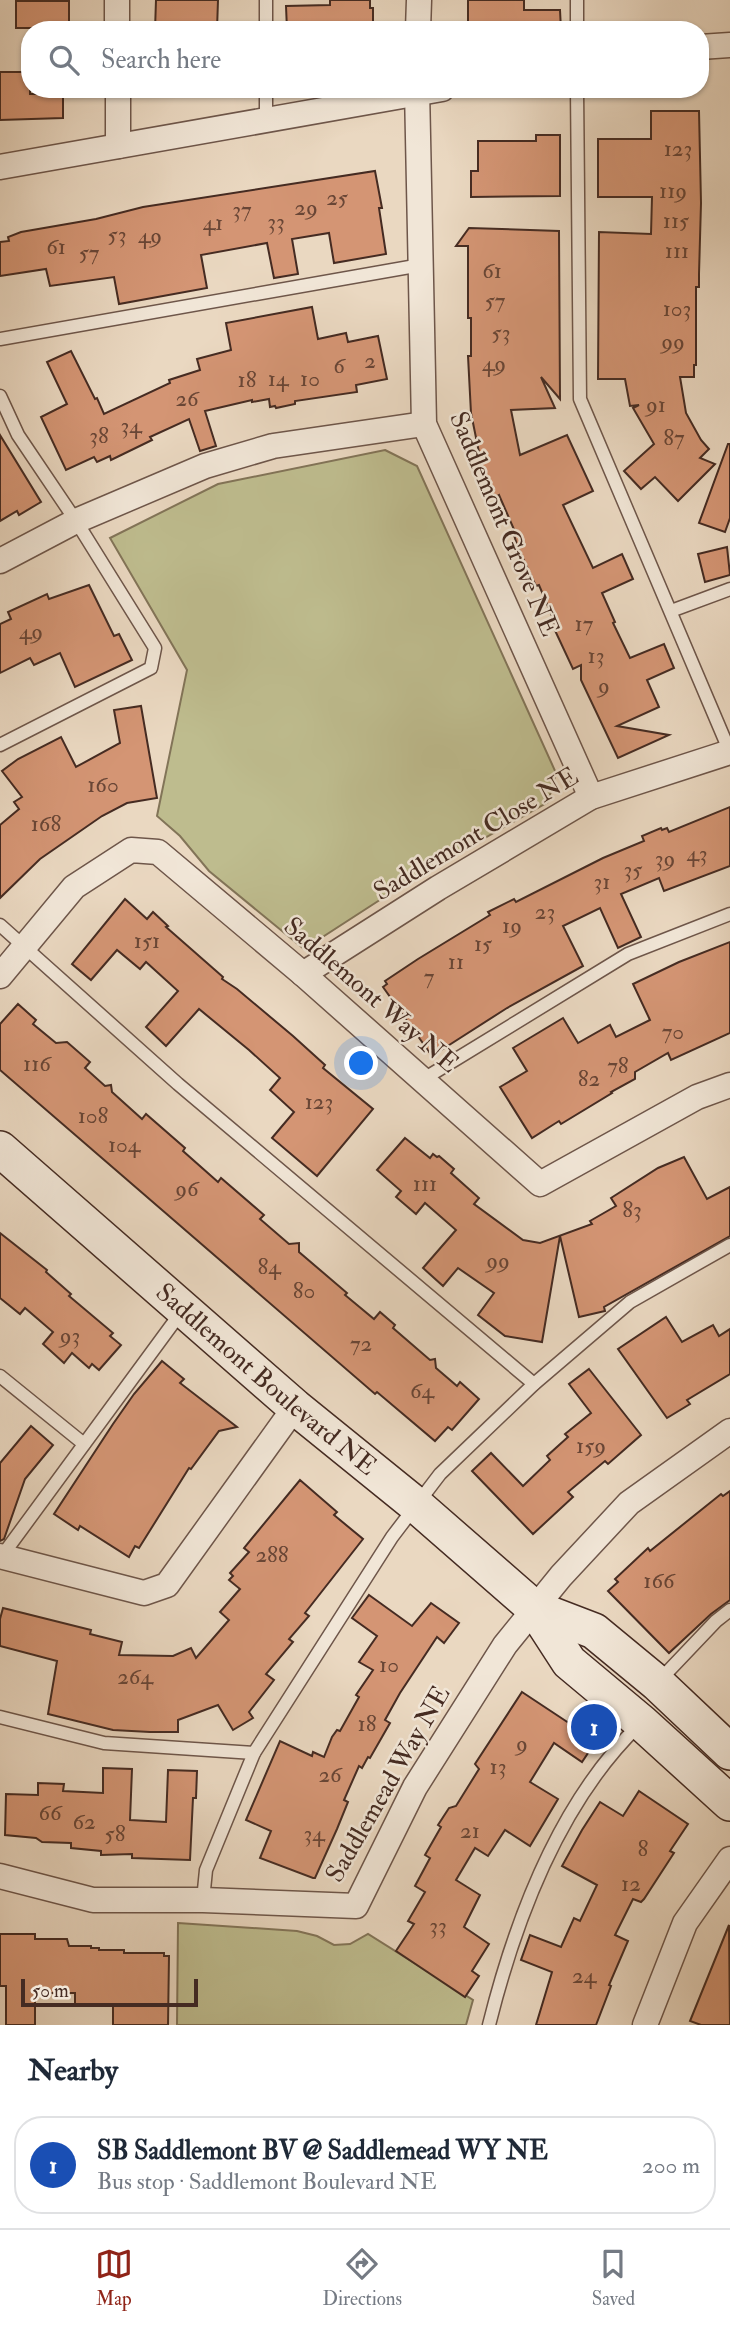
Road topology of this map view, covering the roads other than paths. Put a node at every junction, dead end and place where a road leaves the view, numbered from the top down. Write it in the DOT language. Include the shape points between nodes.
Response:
graph roads {
  1 [pos="117,0"];
  2 [pos="266,0"];
  3 [pos="418,0"];
  4 [pos="577,0"];
  5 [pos="117,21"];
  6 [pos="266,21"];
  7 [pos="418,21"];
  8 [pos="576,21"];
  9 [pos="730,45"];
  10 [pos="709,46"];
  11 [pos="118,98"];
  12 [pos="266,98"];
  13 [pos="380,98"];
  14 [pos="417,98"];
  15 [pos="577,98"];
  16 [pos="265,120"];
  17 [pos="118,146"];
  18 [pos="0,167"];
  19 [pos="421,265"];
  20 [pos="0,339"];
  21 [pos="0,396"];
  22 [pos="424,424"];
  23 [pos="76,521"];
  24 [pos="0,561"];
  25 [pos="730,589"];
  26 [pos="671,611"];
  27 [pos="0,745"];
  28 [pos="730,752"];
  29 [pos="591,797"];
  30 [pos="730,914"];
  31 [pos="0,925"];
  32 [pos="25,946"];
  33 [pos="303,974"];
  34 [pos="0,976"];
  35 [pos="422,1080"];
  36 [pos="730,1085"];
  37 [pos="0,1149"];
  38 [pos="730,1245"];
  39 [pos="183,1309"];
  40 [pos="0,1376"];
  41 [pos="534,1384"];
  42 [pos="295,1407"];
  43 [pos="730,1431"];
  44 [pos="84,1444"];
  45 [pos="416,1504"];
  46 [pos="1,1556"];
  47 [pos="534,1608"];
  48 [pos="730,1610"];
  49 [pos="657,1683"];
  50 [pos="0,1717"];
  51 [pos="642,1723"];
  52 [pos="730,1752"];
  53 [pos="254,1753"];
  54 [pos="730,1803"];
  55 [pos="730,1859"];
  56 [pos="0,1876"];
  57 [pos="203,1899"];
  58 [pos="489,2025"];
  59 [pos="645,2025"];
  1 -- 5 [label="street"];
  2 -- 6 [label="lane"];
  3 -- 7 [label="street"];
  4 -- 8 [label="lane"];
  9 -- 10 [label="street"];
  11 -- 17 [label="street"];
  12 -- 16 [label="lane"];
  13 -- 16 [label="street"];
  14 -- 19 [label="street, Saddlemont Grove NE"];
  15 -- 26 [label="lane" via="580,399"];
  16 -- 17 [label="street"];
  17 -- 18 [label="street"];
  19 -- 20 [label="lane"];
  19 -- 22 [label="street, Saddlemont Grove NE"];
  21 -- 23 [label="lane" via="18,435"];
  22 -- 23 [label="street" via="273,446 205,466"];
  22 -- 29 [label="street, Saddlemont Grove NE"];
  23 -- 24 [label="street"];
  23 -- 27 [label="lane" via="155,648 151,668"];
  25 -- 26 [label="lane"];
  26 -- 28 [label="lane"];
  28 -- 29 [label="street, Saddlemont Close NE"];
  29 -- 33 [label="street, Saddlemont Close NE"];
  30 -- 35 [label="lane" via="628,954"];
  31 -- 32 [label="lane"];
  32 -- 33 [label="street, Saddlemont Way NE" via="74,887 131,850 158,852"];
  32 -- 34 [label="street, Saddlemont Way NE"];
  32 -- 41 [label="lane" via="177,1084"];
  33 -- 35 [label="street, Saddlemont Way NE"];
  35 -- 36 [label="street, Saddlemont Way NE" via="540,1184 698,1097"];
  37 -- 39 [label="street, Saddlemont Boulevard NE"];
  38 -- 41 [label="lane" via="630,1302"];
  39 -- 42 [label="street, Saddlemont Boulevard NE"];
  39 -- 44 [label="lane"];
  40 -- 44 [label="lane"];
  41 -- 45 [label="lane" via="440,1474"];
  42 -- 45 [label="street, Saddlemont Boulevard NE"];
  42 -- 46 [label="street" via="167,1586 144,1593"];
  43 -- 47 [label="street" via="629,1503"];
  44 -- 46 [label="lane"];
  45 -- 47 [label="street, Saddlemont Boulevard NE"];
  45 -- 53 [label="lane"];
  47 -- 49 [label="street, Saddlemont Boulevard NE" via="594,1631"];
  47 -- 51 [label="street, Saddlemont Boulevard NE" via="569,1662"];
  47 -- 57 [label="street, Saddlemead Way NE" via="505,1644 415,1787 356,1906"];
  48 -- 49 [label="lane"];
  49 -- 52 [label="street, Saddlemont Boulevard NE"];
  50 -- 53 [label="lane" via="104,1743"];
  51 -- 54 [label="street, Saddlemont Boulevard NE"];
  51 -- 58 [label="lane" via="622,1742 573,1810 527,1903"];
  53 -- 57 [label="lane" via="206,1870"];
  55 -- 59 [label="street" via="685,1923"];
  56 -- 57 [label="street, Saddlemead Way NE" via="93,1900"];
}
